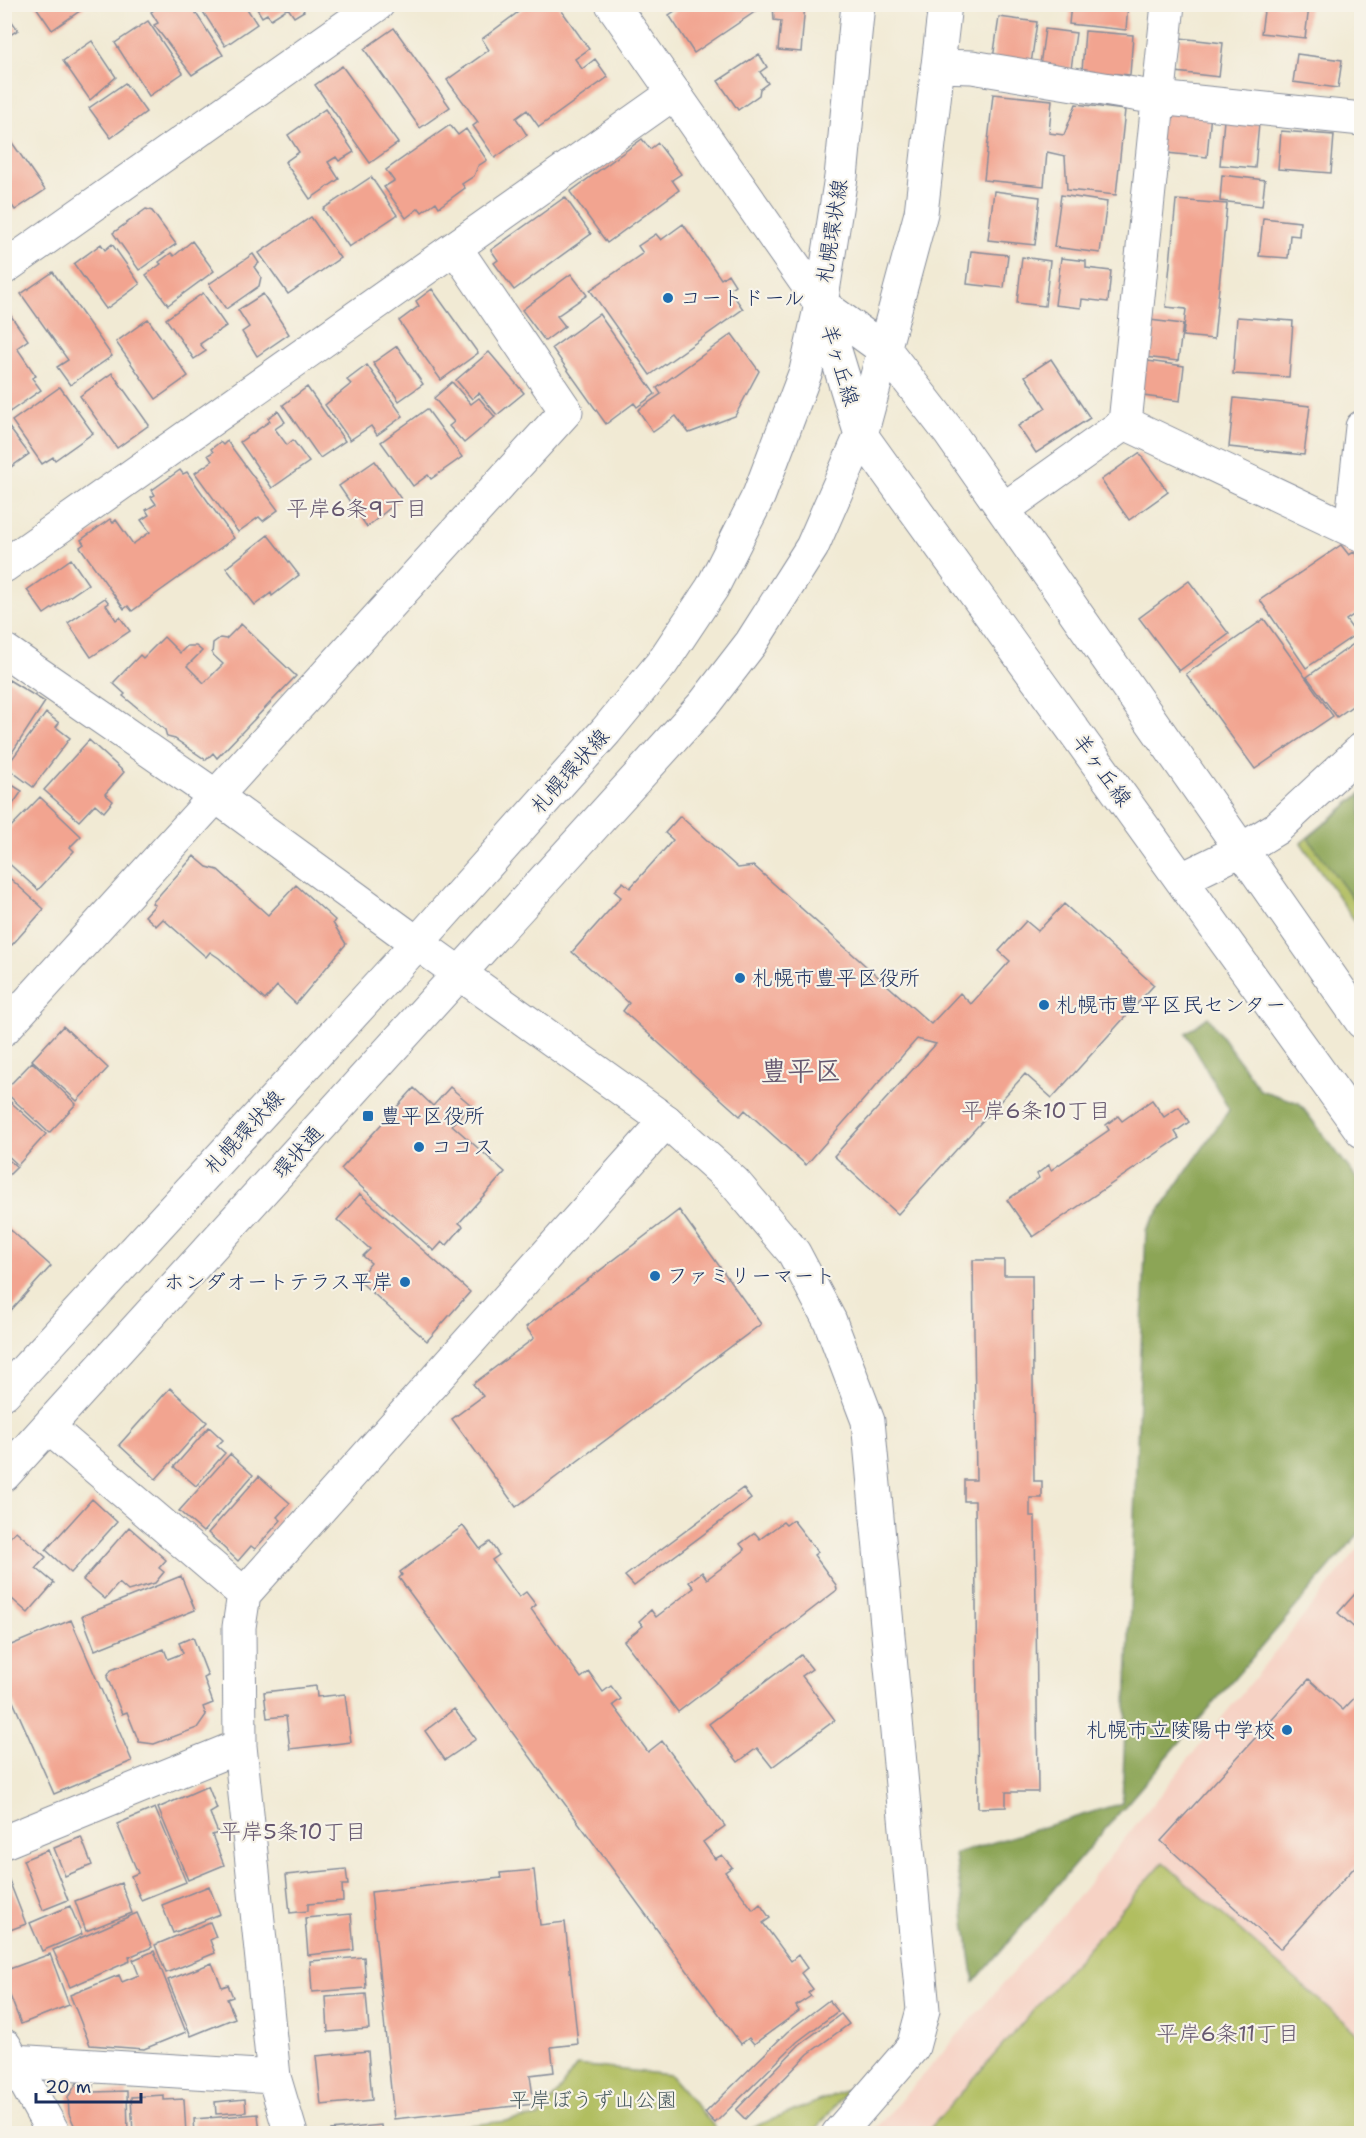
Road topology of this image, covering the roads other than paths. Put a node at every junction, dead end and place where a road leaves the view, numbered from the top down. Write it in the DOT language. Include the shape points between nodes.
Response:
graph roads {
  1 [pos="378,4"];
  2 [pos="612,4"];
  3 [pos="858,4"];
  4 [pos="945,4"];
  5 [pos="1168,4"];
  6 [pos="938,66"];
  7 [pos="674,93"];
  8 [pos="1158,99"];
  9 [pos="1362,119"];
  10 [pos="456,249"];
  11 [pos="4,268"];
  12 [pos="821,304"];
  13 [pos="886,351"];
  14 [pos="1125,423"];
  15 [pos="1362,427"];
  16 [pos="861,435"];
  17 [pos="1004,509"];
  18 [pos="1356,532"];
  19 [pos="4,566"];
  20 [pos="4,650"];
  21 [pos="1362,749"];
  22 [pos="217,797"];
  23 [pos="1241,850"];
  24 [pos="1182,879"];
  25 [pos="417,943"];
  26 [pos="460,973"];
  27 [pos="1362,1022"];
  28 [pos="4,1029"];
  29 [pos="666,1120"];
  30 [pos="1362,1131"];
  31 [pos="6,1389"];
  32 [pos="48,1427"];
  33 [pos="4,1475"];
  34 [pos="244,1594"];
  35 [pos="240,1746"];
  36 [pos="4,1842"];
  37 [pos="9,2053"];
  38 [pos="274,2077"];
  39 [pos="54,2133"];
  40 [pos="291,2133"];
  41 [pos="838,2133"];
  1 -- 11 [label="street"];
  2 -- 7 [label="street"];
  3 -- 12 [label="street, 札幌環状線" via="840,177"];
  4 -- 6 [label="street"];
  5 -- 8 [label="street"];
  6 -- 8 [label="street" via="972,67"];
  6 -- 13 [label="street" via="921,213"];
  7 -- 10 [label="street"];
  7 -- 12 [label="street"];
  8 -- 9 [label="street"];
  8 -- 14 [label="street"];
  10 -- 19 [label="street"];
  10 -- 22 [label="street" via="566,411"];
  12 -- 13 [label="street, 羊ヶ丘線"];
  12 -- 16 [label="street, 羊ヶ丘線"];
  12 -- 25 [label="street, 札幌環状線" via="806,371 759,495 712,588 662,663 606,731"];
  13 -- 16 [label="street"];
  13 -- 17 [label="street, 羊ヶ丘線"];
  14 -- 17 [label="street"];
  14 -- 18 [label="street"];
  15 -- 18 [label="street"];
  16 -- 24 [label="street, 羊ヶ丘線"];
  16 -- 26 [label="street" via="812,547 751,643 704,704"];
  17 -- 23 [label="street, 羊ヶ丘線"];
  20 -- 22 [label="street"];
  21 -- 23 [label="street" via="1277,828"];
  22 -- 25 [label="street"];
  22 -- 28 [label="street"];
  23 -- 24 [label="street"];
  23 -- 27 [label="street, 羊ヶ丘線"];
  24 -- 30 [label="street, 羊ヶ丘線"];
  25 -- 26 [label="street"];
  25 -- 31 [label="street, 札幌環状線"];
  26 -- 29 [label="street"];
  26 -- 32 [label="street, 環状通"];
  29 -- 34 [label="street"];
  29 -- 41 [label="street" via="734,1182 794,1253 830,1321 868,1421 923,2010 913,2047"];
  32 -- 33 [label="street"];
  32 -- 34 [label="street"];
  34 -- 35 [label="street" via="239,1627"];
  35 -- 36 [label="street"];
  35 -- 38 [label="street"];
  37 -- 38 [label="street"];
  37 -- 39 [label="street"];
  38 -- 40 [label="street"];
}
